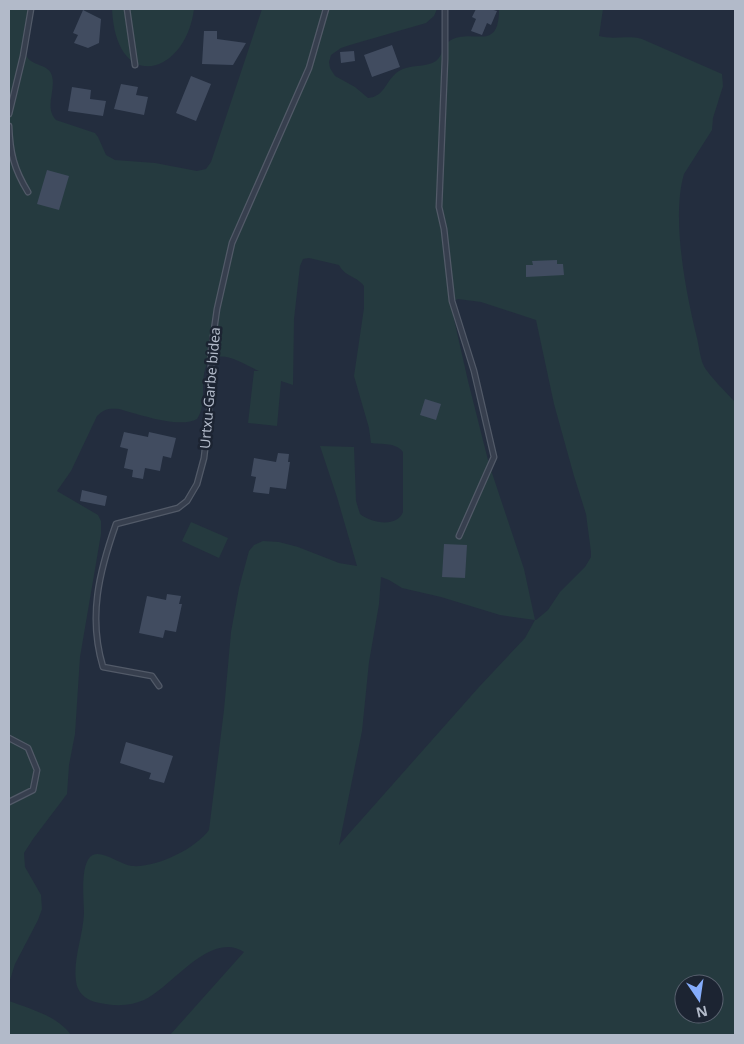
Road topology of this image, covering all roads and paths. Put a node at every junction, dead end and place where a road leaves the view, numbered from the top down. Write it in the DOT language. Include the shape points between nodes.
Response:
graph roads {
  1 [pos="31,9"];
  2 [pos="127,9"];
  3 [pos="326,9"];
  4 [pos="445,9"];
  5 [pos="135,65"];
  6 [pos="9,114"];
  7 [pos="9,126"];
  8 [pos="28,192"];
  9 [pos="459,536"];
  10 [pos="159,686"];
  11 [pos="9,738"];
  12 [pos="9,802"];
  1 -- 6 [label="lane"];
  2 -- 5 [label="lane"];
  3 -- 10 [label="lane, Urtxu-Garbe bidea" via="309,68 232,243 217,309 205,449 197,484 178,508 116,524 105,556 96,614 98,651 103,667 152,676"];
  4 -- 9 [label="lane" via="439,208 452,301 474,371 494,457"];
  7 -- 8 [label="lane" via="17,174"];
  11 -- 12 [label="lane" via="28,748 37,770 33,790"];
}
